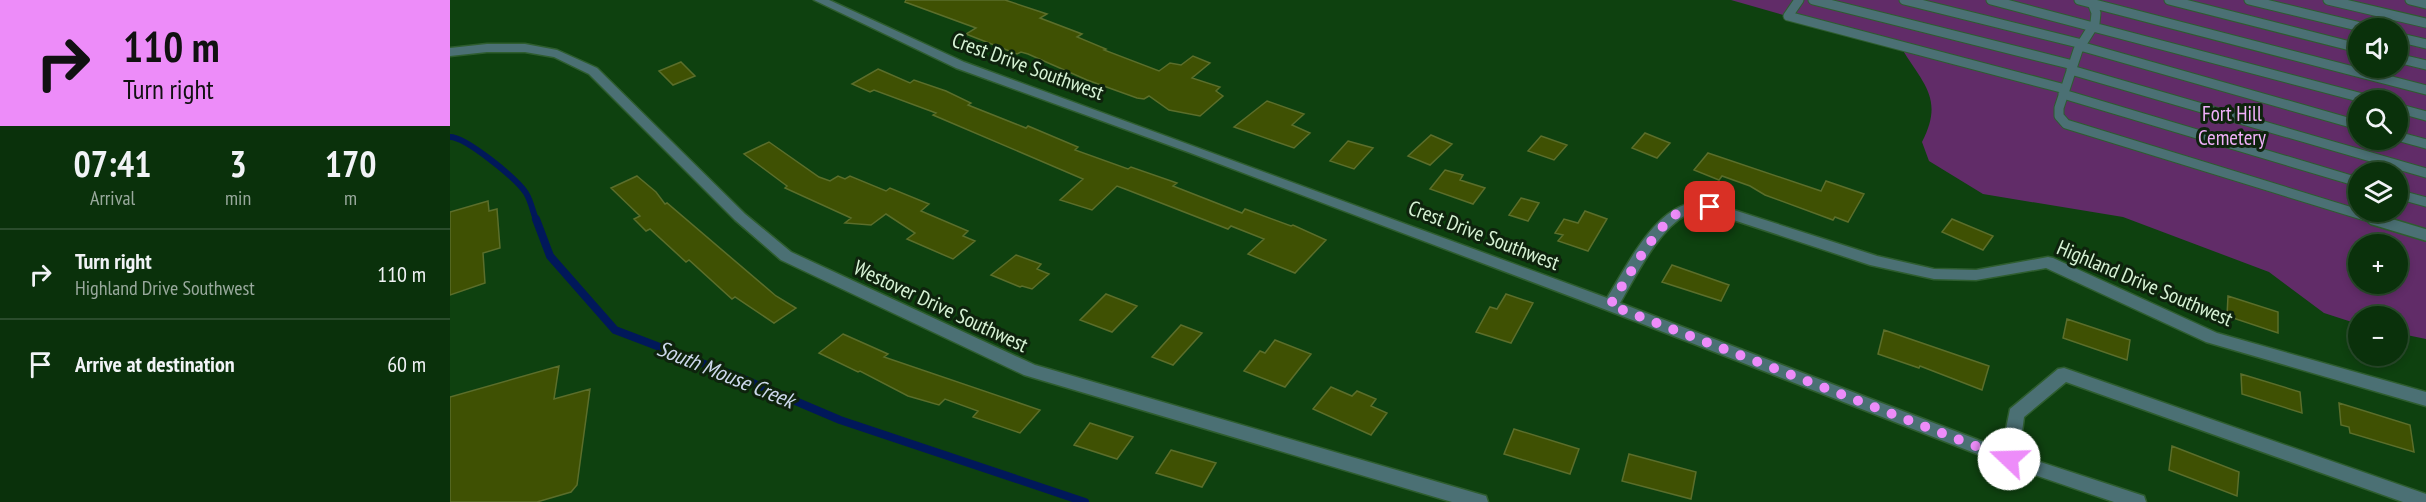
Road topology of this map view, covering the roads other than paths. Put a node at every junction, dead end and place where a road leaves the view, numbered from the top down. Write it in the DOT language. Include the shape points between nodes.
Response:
graph roads {
  1 [pos="820,0"];
  2 [pos="1799,0"];
  3 [pos="1813,0"];
  4 [pos="1904,0"];
  5 [pos="1991,0"];
  6 [pos="2079,0"];
  7 [pos="2169,0"];
  8 [pos="2249,0"];
  9 [pos="2328,0"];
  10 [pos="2410,0"];
  11 [pos="2092,2"];
  12 [pos="2426,4"];
  13 [pos="2426,23"];
  14 [pos="2348,24"];
  15 [pos="2094,26"];
  16 [pos="2408,40"];
  17 [pos="2426,44"];
  18 [pos="2081,45"];
  19 [pos="2348,45"];
  20 [pos="450,52"];
  21 [pos="2408,61"];
  22 [pos="2426,65"];
  23 [pos="2072,68"];
  24 [pos="2426,90"];
  25 [pos="2064,92"];
  26 [pos="2348,94"];
  27 [pos="2408,111"];
  28 [pos="2426,116"];
  29 [pos="2348,122"];
  30 [pos="2408,139"];
  31 [pos="2426,144"];
  32 [pos="2426,173"];
  33 [pos="2348,179"];
  34 [pos="2408,197"];
  35 [pos="2426,202"];
  36 [pos="2426,235"];
  37 [pos="1610,305"];
  38 [pos="2426,399"];
  39 [pos="2009,459"];
  40 [pos="1479,502"];
  41 [pos="2137,502"];
  42 [pos="2425,502"];
  1 -- 37 [label="street, Crest Drive Southwest" via="960,65"];
  2 -- 25 [label="lane" via="1788,16"];
  3 -- 23 [label="lane"];
  4 -- 18 [label="lane"];
  5 -- 15 [label="lane"];
  6 -- 11 [label="lane"];
  7 -- 19 [label="lane"];
  8 -- 14 [label="lane"];
  9 -- 13 [label="lane"];
  10 -- 12 [label="lane"];
  11 -- 15 [label="lane" via="2096,13"];
  11 -- 24 [label="lane"];
  15 -- 18 [label="lane"];
  15 -- 26 [label="lane"];
  16 -- 17 [label="lane"];
  18 -- 23 [label="lane"];
  18 -- 29 [label="lane"];
  20 -- 40 [label="street, Westover Drive Southwest" via="525,48 557,54 592,71 740,217 786,256 1030,370"];
  21 -- 22 [label="lane"];
  23 -- 25 [label="lane"];
  23 -- 32 [label="lane"];
  25 -- 33 [label="lane"];
  25 -- 36 [label="lane" via="2059,116 2066,124"];
  27 -- 28 [label="lane"];
  30 -- 31 [label="lane"];
  34 -- 35 [label="lane"];
  37 -- 38 [label="street, Highland Drive Southwest" via="1662,228 1678,213 1692,207 1710,207 1875,261 1934,274 1976,275 2048,262 2212,338"];
  37 -- 39 [label="street, Crest Drive Southwest"];
  39 -- 41 [label="street, Crest Drive Southwest"];
  39 -- 42 [label="street" via="2016,414 2064,374"];
}
